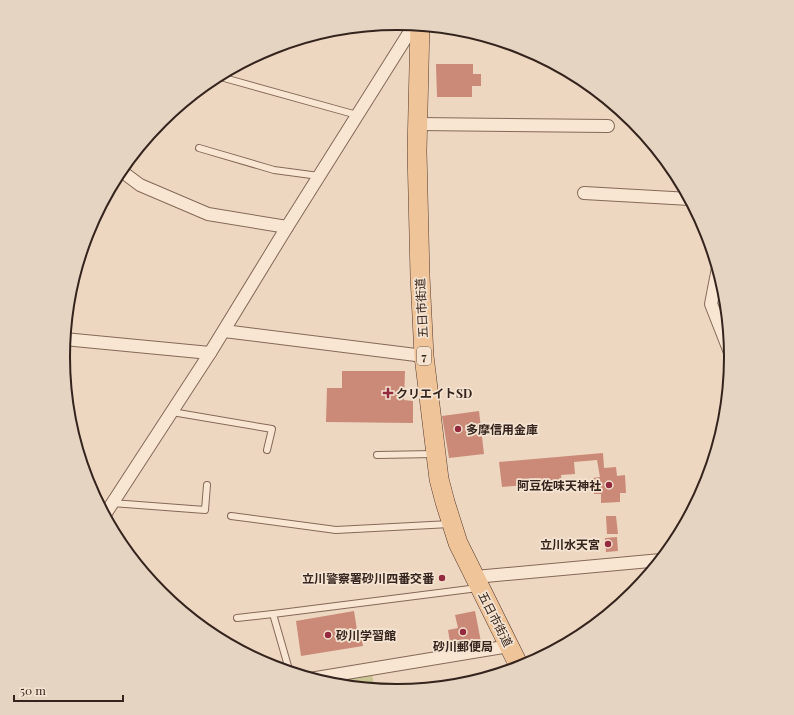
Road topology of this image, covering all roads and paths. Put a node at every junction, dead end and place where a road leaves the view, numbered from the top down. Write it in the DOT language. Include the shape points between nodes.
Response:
graph roads {
  1 [pos="410,31"];
  2 [pos="420,31"];
  3 [pos="226,78"];
  4 [pos="357,116"];
  5 [pos="418,124"];
  6 [pos="608,126"];
  7 [pos="199,148"];
  8 [pos="126,174"];
  9 [pos="319,176"];
  10 [pos="584,193"];
  11 [pos="683,199"];
  12 [pos="287,227"];
  13 [pos="715,282"];
  14 [pos="224,331"];
  15 [pos="724,337"];
  16 [pos="70,340"];
  17 [pos="210,352"];
  18 [pos="424,356"];
  19 [pos="172,412"];
  20 [pos="267,450"];
  21 [pos="436,454"];
  22 [pos="377,455"];
  23 [pos="207,485"];
  24 [pos="112,503"];
  25 [pos="107,510"];
  26 [pos="232,516"];
  27 [pos="451,524"];
  28 [pos="654,561"];
  29 [pos="477,582"];
  30 [pos="273,614"];
  31 [pos="237,618"];
  32 [pos="510,646"];
  33 [pos="517,662"];
  34 [pos="288,666"];
  35 [pos="324,677"];
  1 -- 4 [label="street"];
  2 -- 5 [label="main road, 五日市街道 / 7"];
  3 -- 4 [label="lane"];
  4 -- 9 [label="street"];
  5 -- 6 [label="street"];
  5 -- 18 [label="main road, 五日市街道 / 7"];
  7 -- 9 [label="lane" via="274,170"];
  8 -- 12 [label="street" via="140,185 208,214"];
  9 -- 12 [label="street"];
  10 -- 11 [label="street"];
  12 -- 14 [label="street"];
  13 -- 15 [label="street" via="711,304"];
  14 -- 17 [label="street"];
  14 -- 18 [label="street"];
  16 -- 17 [label="street"];
  17 -- 19 [label="street"];
  18 -- 21 [label="main road, 五日市街道 / 7"];
  19 -- 20 [label="lane" via="272,429"];
  19 -- 24 [label="street"];
  21 -- 22 [label="lane"];
  21 -- 27 [label="main road, 五日市街道 / 7" via="441,487"];
  23 -- 24 [label="lane" via="205,510"];
  24 -- 25 [label="street"];
  26 -- 27 [label="lane" via="336,530"];
  27 -- 29 [label="main road, 五日市街道 / 7"];
  28 -- 29 [label="street"];
  29 -- 30 [label="lane"];
  29 -- 32 [label="main road, 五日市街道 / 7"];
  30 -- 31 [label="lane"];
  30 -- 34 [label="lane"];
  32 -- 33 [label="main road, 五日市街道 / 7"];
  32 -- 35 [label="street"];
}
